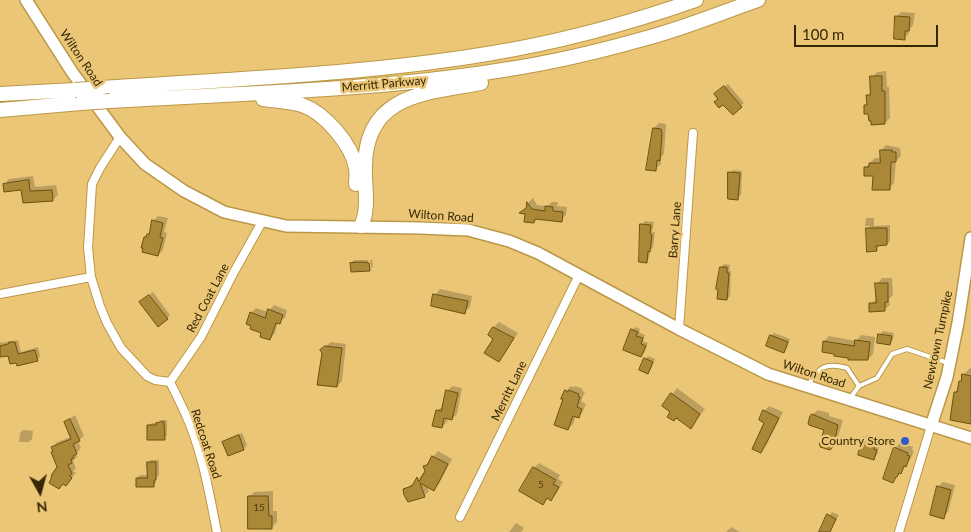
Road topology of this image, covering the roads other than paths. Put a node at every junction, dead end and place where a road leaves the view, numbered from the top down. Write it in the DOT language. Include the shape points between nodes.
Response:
graph roads {
  1 [pos="26,0"];
  2 [pos="696,0"];
  3 [pos="758,0"];
  4 [pos="645,39"];
  5 [pos="0,94"];
  6 [pos="175,97"];
  7 [pos="0,110"];
  8 [pos="694,133"];
  9 [pos="120,138"];
  10 [pos="262,222"];
  11 [pos="361,226"];
  12 [pos="971,238"];
  13 [pos="579,275"];
  14 [pos="91,277"];
  15 [pos="0,294"];
  16 [pos="679,329"];
  17 [pos="950,364"];
  18 [pos="170,382"];
  19 [pos="858,386"];
  20 [pos="808,387"];
  21 [pos="849,400"];
  22 [pos="931,426"];
  23 [pos="971,438"];
  24 [pos="460,517"];
  25 [pos="217,532"];
  26 [pos="899,532"];
  1 -- 9 [label="main road, Wilton Road" via="72,72"];
  2 -- 5 [label="highway, Merritt Parkway, bridge" via="588,32 461,58 361,70"];
  3 -- 4 [label="highway, Merritt Parkway"];
  4 -- 6 [label="highway, Merritt Parkway" via="545,63 458,77 348,88"];
  4 -- 11 [label="highway" via="567,64 425,94 397,104 375,125 366,145 365,211"];
  6 -- 7 [label="highway, Merritt Parkway, bridge"];
  6 -- 11 [label="highway" via="281,101 303,105 323,117 350,150 356,168 357,211"];
  8 -- 16 [label="street, Barry Lane"];
  9 -- 10 [label="main road, Wilton Road" via="145,164 184,191 224,212"];
  9 -- 14 [label="street" via="92,184 88,248"];
  10 -- 11 [label="main road, Wilton Road" via="286,226"];
  10 -- 18 [label="street, Red Coat Lane" via="201,337"];
  11 -- 13 [label="main road, Wilton Road" via="468,230 509,241"];
  12 -- 17 [label="main road, Newtown Turnpike"];
  13 -- 16 [label="main road, Wilton Road"];
  13 -- 24 [label="street, Merritt Lane"];
  14 -- 15 [label="street"];
  14 -- 18 [label="street" via="103,315 121,348 147,376"];
  16 -- 20 [label="main road, Wilton Road" via="768,374"];
  17 -- 19 [label="lane" via="907,350 892,354 877,378"];
  17 -- 22 [label="main road, Newtown Turnpike"];
  18 -- 25 [label="street, Redcoat Road" via="197,445"];
  19 -- 20 [label="lane" via="846,368 833,364 822,368"];
  19 -- 21 [label="lane"];
  20 -- 21 [label="main road, Wilton Road"];
  21 -- 22 [label="main road, Wilton Road"];
  22 -- 23 [label="main road, Wilton Road"];
  22 -- 26 [label="street, Newtown Turnpike"];
}
